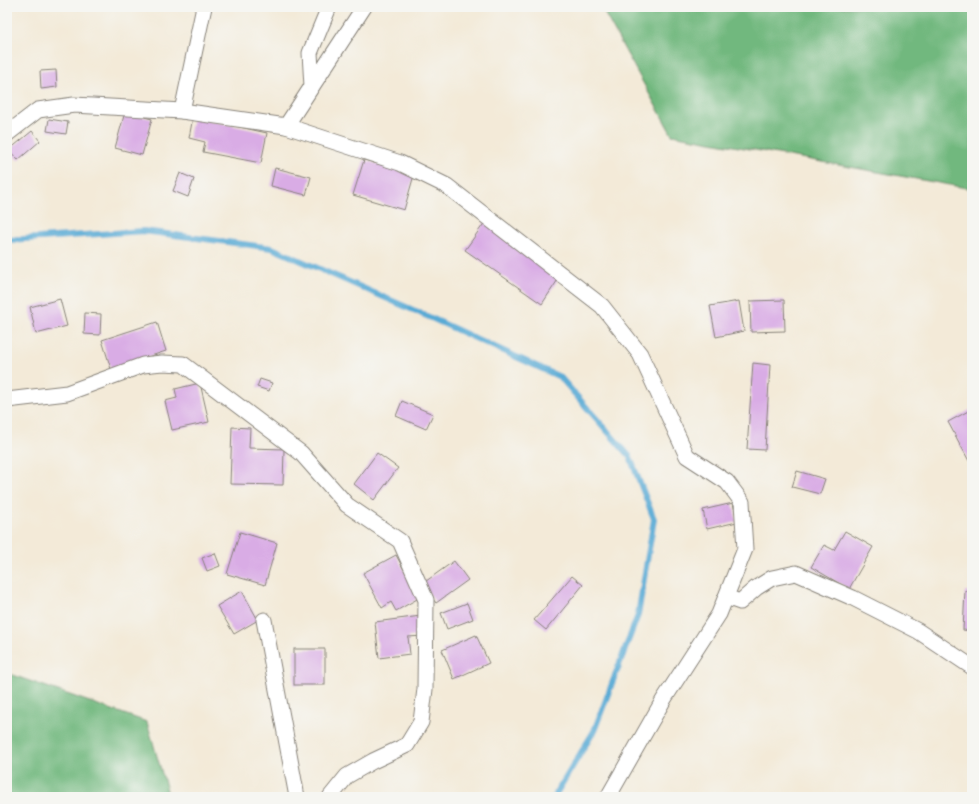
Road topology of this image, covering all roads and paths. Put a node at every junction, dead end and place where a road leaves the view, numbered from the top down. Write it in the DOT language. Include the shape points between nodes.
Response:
graph roads {
  1 [pos="204,7"];
  2 [pos="329,7"];
  3 [pos="364,7"];
  4 [pos="312,86"];
  5 [pos="182,111"];
  6 [pos="286,126"];
  7 [pos="7,134"];
  8 [pos="7,400"];
  9 [pos="726,597"];
  10 [pos="264,620"];
  11 [pos="972,667"];
  12 [pos="297,797"];
  13 [pos="330,797"];
  14 [pos="608,797"];
  1 -- 5 [label="street"];
  2 -- 4 [label="street" via="310,53"];
  3 -- 4 [label="street"];
  4 -- 6 [label="street"];
  5 -- 6 [label="street"];
  5 -- 7 [label="street" via="74,105 38,110"];
  6 -- 9 [label="street" via="400,163 447,186 602,306 640,354 687,456 727,482 742,502 745,549"];
  8 -- 13 [label="street" via="67,393 143,365 183,364 301,453 347,505 400,541 426,600 425,689 421,722 407,745 347,776"];
  9 -- 11 [label="street" via="740,602 772,578 796,573 918,631"];
  9 -- 14 [label="street" via="719,614 664,699"];
  10 -- 12 [label="street"];
}
